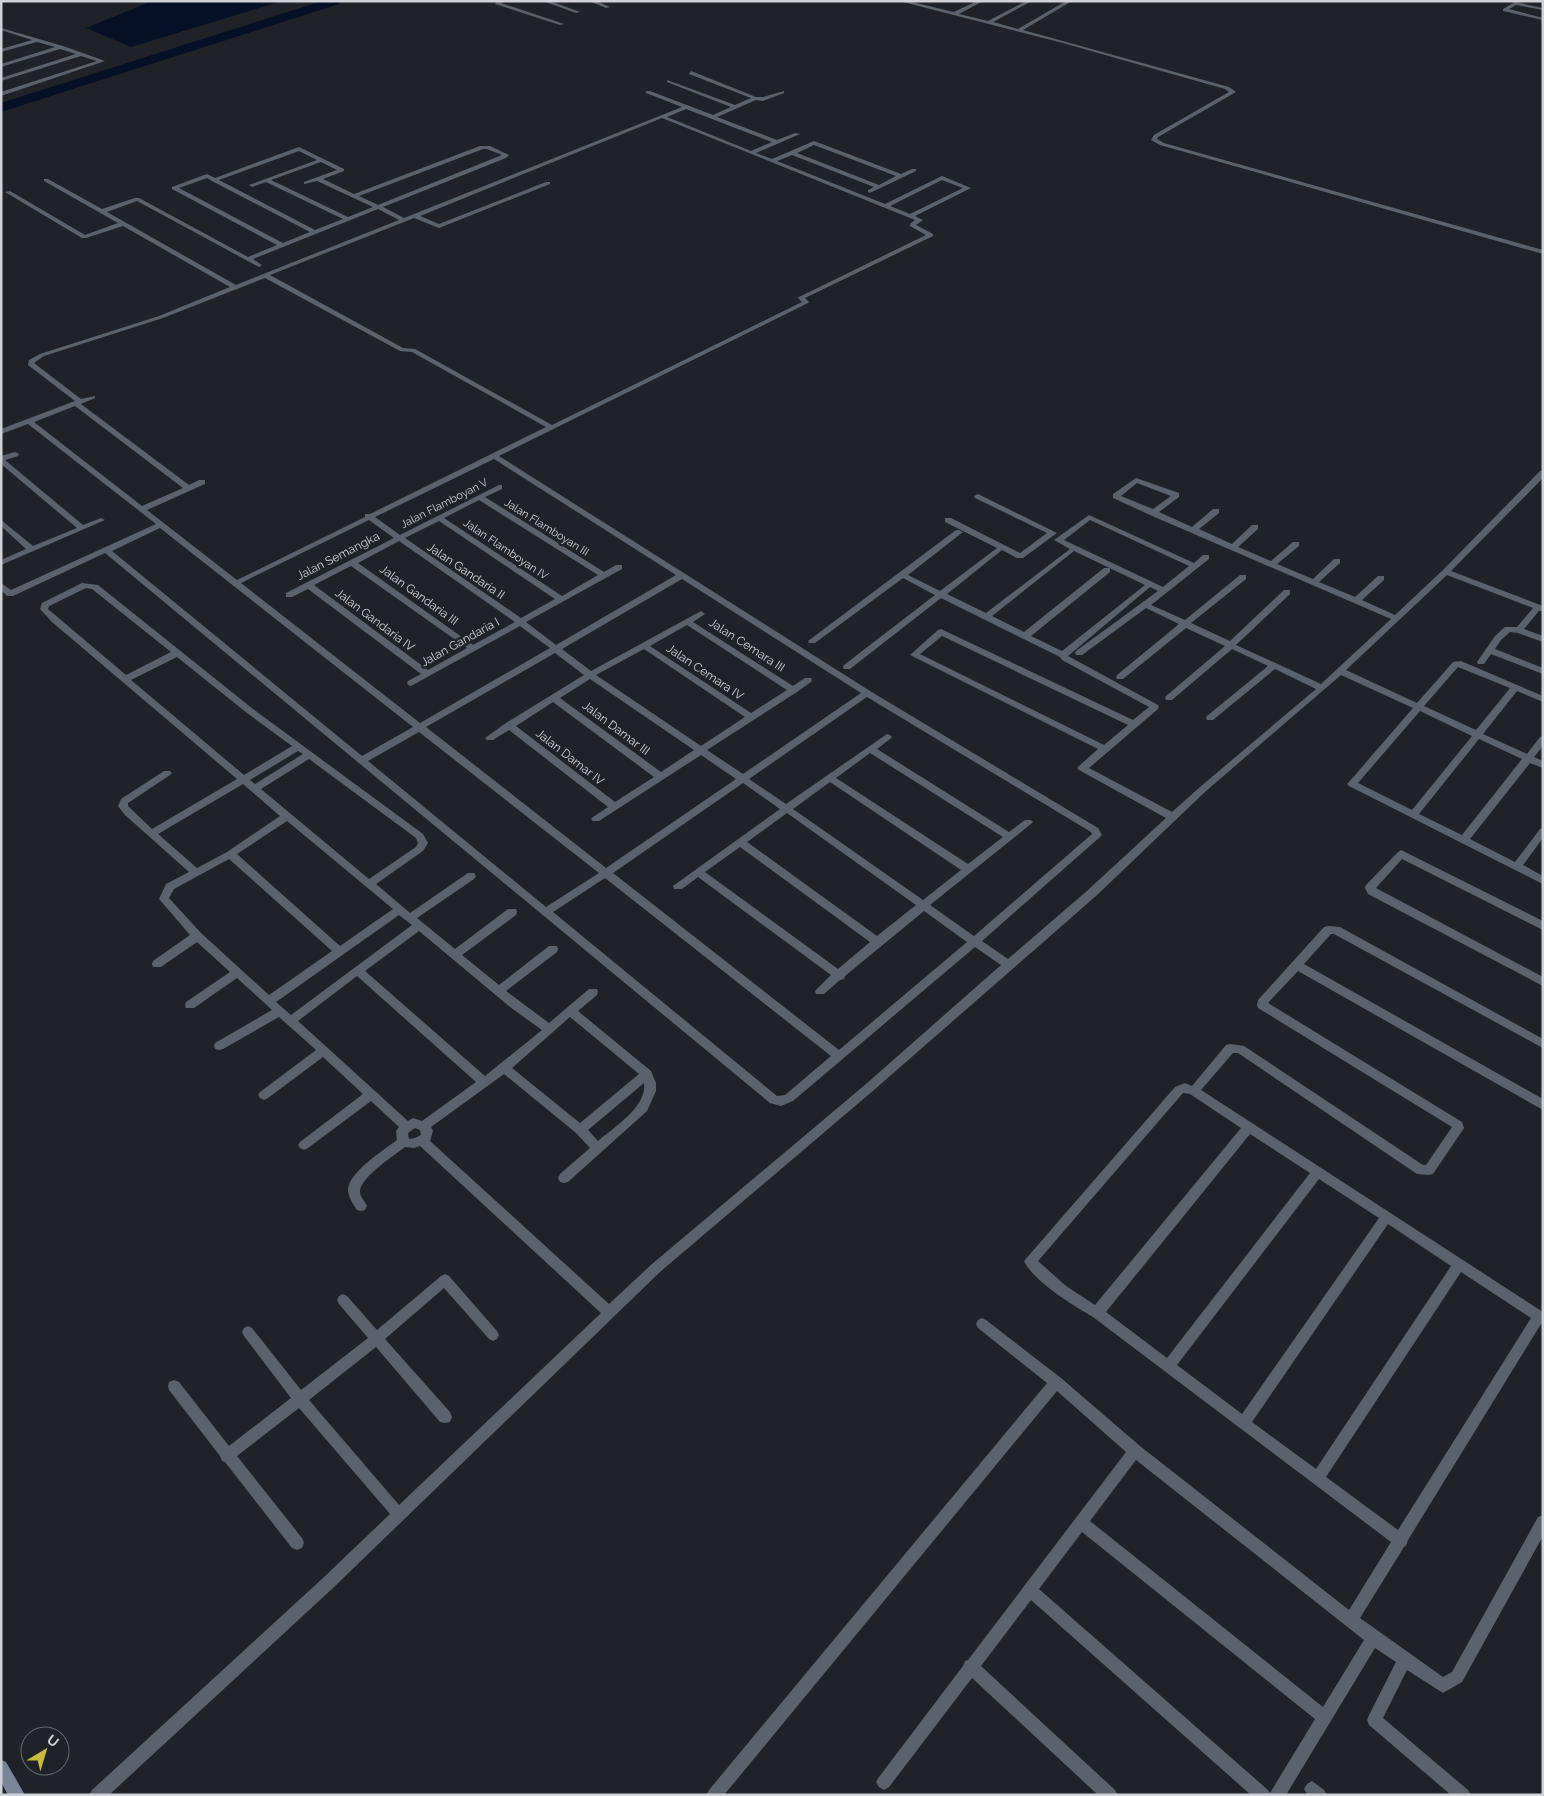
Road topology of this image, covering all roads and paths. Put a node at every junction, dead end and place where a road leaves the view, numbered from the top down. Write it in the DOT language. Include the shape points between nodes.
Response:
graph roads {
  1 [pos="502,1"];
  2 [pos="545,1"];
  3 [pos="591,1"];
  4 [pos="901,1"];
  5 [pos="962,1"];
  6 [pos="981,1"];
  7 [pos="1030,1"];
  8 [pos="1070,1"];
  9 [pos="975,4"];
  10 [pos="608,7"];
  11 [pos="1543,9"];
  12 [pos="578,12"];
  13 [pos="955,14"];
  14 [pos="1543,19"];
  15 [pos="990,22"];
  16 [pos="562,24"];
  17 [pos="11,26"];
  18 [pos="2,29"];
  19 [pos="1019,30"];
  20 [pos="39,40"];
  21 [pos="61,47"];
  22 [pos="3,50"];
  23 [pos="82,54"];
  24 [pos="1,58"];
  25 [pos="11,63"];
  26 [pos="1,66"];
  27 [pos="30,71"];
  28 [pos="691,73"];
  29 [pos="50,79"];
  30 [pos="1,80"];
  31 [pos="669,81"];
  32 [pos="648,92"];
  33 [pos="782,92"];
  34 [pos="1,94"];
  35 [pos="755,98"];
  36 [pos="686,106"];
  37 [pos="736,106"];
  38 [pos="661,116"];
  39 [pos="713,117"];
  40 [pos="797,134"];
  41 [pos="777,142"];
  42 [pos="751,153"];
  43 [pos="793,153"];
  44 [pos="321,160"];
  45 [pos="773,162"];
  46 [pos="914,170"];
  47 [pos="901,176"];
  48 [pos="318,179"];
  49 [pos="46,180"];
  50 [pos="214,180"];
  51 [pos="267,180"];
  52 [pos="306,183"];
  53 [pos="548,183"];
  54 [pos="252,185"];
  55 [pos="880,187"];
  56 [pos="870,191"];
  57 [pos="8,192"];
  58 [pos="354,196"];
  59 [pos="885,206"];
  60 [pos="378,208"];
  61 [pos="101,212"];
  62 [pos="413,215"];
  63 [pos="910,216"];
  64 [pos="348,219"];
  65 [pos="402,219"];
  66 [pos="122,224"];
  67 [pos="315,232"];
  68 [pos="282,245"];
  69 [pos="1543,252"];
  70 [pos="248,259"];
  71 [pos="259,265"];
  72 [pos="265,275"];
  73 [pos="234,287"];
  74 [pos="93,398"];
  75 [pos="78,403"];
  76 [pos="30,422"];
  77 [pos="551,427"];
  78 [pos="1,432"];
  79 [pos="16,454"];
  80 [pos="494,456"];
  81 [pos="1,460"];
  82 [pos="1543,473"];
  83 [pos="202,482"];
  84 [pos="188,488"];
  85 [pos="499,488"];
  86 [pos="978,496"];
  87 [pos="479,497"];
  88 [pos="142,509"];
  89 [pos="1216,511"];
  90 [pos="1153,513"];
  91 [pos="368,516"];
  92 [pos="439,518"];
  93 [pos="101,520"];
  94 [pos="948,520"];
  95 [pos="1,522"];
  96 [pos="161,525"];
  97 [pos="1255,527"];
  98 [pos="82,528"];
  99 [pos="1193,530"];
  100 [pos="959,532"];
  101 [pos="1056,536"];
  102 [pos="399,538"];
  103 [pos="1296,544"];
  104 [pos="1233,547"];
  105 [pos="32,550"];
  106 [pos="106,550"];
  107 [pos="998,550"];
  108 [pos="1070,552"];
  109 [pos="1206,557"];
  110 [pos="1337,561"];
  111 [pos="351,562"];
  112 [pos="1,563"];
  113 [pos="1272,564"];
  114 [pos="1195,566"];
  115 [pos="619,567"];
  116 [pos="1107,570"];
  117 [pos="1447,570"];
  118 [pos="902,574"];
  119 [pos="603,575"];
  120 [pos="683,575"];
  121 [pos="1243,577"];
  122 [pos="1381,578"];
  123 [pos="1314,582"];
  124 [pos="236,583"];
  125 [pos="1,585"];
  126 [pos="308,585"];
  127 [pos="1146,587"];
  128 [pos="1164,590"];
  129 [pos="1287,592"];
  130 [pos="10,594"];
  131 [pos="940,594"];
  132 [pos="289,595"];
  133 [pos="1,598"];
  134 [pos="561,599"];
  135 [pos="1356,601"];
  136 [pos="1145,605"];
  137 [pos="1541,607"];
  138 [pos="701,614"];
  139 [pos="986,617"];
  140 [pos="1396,618"];
  141 [pos="521,622"];
  142 [pos="687,622"];
  143 [pos="1186,624"];
  144 [pos="1519,630"];
  145 [pos="1026,635"];
  146 [pos="1543,639"];
  147 [pos="812,641"];
  148 [pos="1231,645"];
  149 [pos="645,646"];
  150 [pos="473,649"];
  151 [pos="554,649"];
  152 [pos="1489,650"];
  153 [pos="177,653"];
  154 [pos="1079,653"];
  155 [pos="1063,655"];
  156 [pos="1480,662"];
  157 [pos="1274,665"];
  158 [pos="847,667"];
  159 [pos="1340,671"];
  160 [pos="1543,671"];
  161 [pos="427,674"];
  162 [pos="590,675"];
  163 [pos="1120,678"];
  164 [pos="125,680"];
  165 [pos="808,680"];
  166 [pos="411,683"];
  167 [pos="1322,688"];
  168 [pos="1515,688"];
  169 [pos="794,690"];
  170 [pos="867,693"];
  171 [pos="556,698"];
  172 [pos="1169,698"];
  173 [pos="1543,700"];
  174 [pos="1419,709"];
  175 [pos="752,718"];
  176 [pos="1210,718"];
  177 [pos="1134,725"];
  178 [pos="509,726"];
  179 [pos="419,728"];
  180 [pos="1477,735"];
  181 [pos="490,738"];
  182 [pos="887,738"];
  183 [pos="1543,739"];
  184 [pos="298,747"];
  185 [pos="870,749"];
  186 [pos="1106,749"];
  187 [pos="700,750"];
  188 [pos="308,755"];
  189 [pos="1528,758"];
  190 [pos="363,760"];
  191 [pos="1543,765"];
  192 [pos="167,773"];
  193 [pos="661,777"];
  194 [pos="742,778"];
  195 [pos="830,778"];
  196 [pos="244,780"];
  197 [pos="255,788"];
  198 [pos="615,807"];
  199 [pos="787,809"];
  200 [pos="1413,815"];
  201 [pos="287,816"];
  202 [pos="1173,817"];
  203 [pos="596,819"];
  204 [pos="1028,822"];
  205 [pos="1543,831"];
  206 [pos="153,833"];
  207 [pos="1010,837"];
  208 [pos="1464,840"];
  209 [pos="740,842"];
  210 [pos="230,854"];
  211 [pos="1516,867"];
  212 [pos="969,870"];
  213 [pos="699,872"];
  214 [pos="196,873"];
  215 [pos="606,873"];
  216 [pos="471,876"];
  217 [pos="1543,880"];
  218 [pos="369,884"];
  219 [pos="678,886"];
  220 [pos="923,906"];
  221 [pos="400,909"];
  222 [pos="547,911"];
  223 [pos="512,912"];
  224 [pos="410,918"];
  225 [pos="419,925"];
  226 [pos="1543,926"];
  227 [pos="197,936"];
  228 [pos="877,942"];
  229 [pos="974,942"];
  230 [pos="553,949"];
  231 [pos="340,952"];
  232 [pos="455,955"];
  233 [pos="157,964"];
  234 [pos="1008,965"];
  235 [pos="1297,965"];
  236 [pos="357,970"];
  237 [pos="237,973"];
  238 [pos="840,976"];
  239 [pos="1543,982"];
  240 [pos="499,991"];
  241 [pos="820,991"];
  242 [pos="593,992"];
  243 [pos="269,1001"];
  244 [pos="190,1005"];
  245 [pos="280,1011"];
  246 [pos="570,1011"];
  247 [pos="291,1020"];
  248 [pos="549,1029"];
  249 [pos="1543,1044"];
  250 [pos="219,1046"];
  251 [pos="323,1051"];
  252 [pos="838,1055"];
  253 [pos="504,1068"];
  254 [pos="647,1074"];
  255 [pos="484,1082"];
  256 [pos="1194,1091"];
  257 [pos="371,1094"];
  258 [pos="264,1095"];
  259 [pos="1543,1105"];
  260 [pos="406,1126"];
  261 [pos="424,1126"];
  262 [pos="1249,1127"];
  263 [pos="580,1130"];
  264 [pos="404,1142"];
  265 [pos="422,1142"];
  266 [pos="304,1145"];
  267 [pos="598,1148"];
  268 [pos="1318,1171"];
  269 [pos="564,1178"];
  270 [pos="361,1206"];
  271 [pos="1387,1216"];
  272 [pos="1459,1264"];
  273 [pos="342,1300"];
  274 [pos="610,1313"];
  275 [pos="1097,1313"];
  276 [pos="1541,1318"];
  277 [pos="982,1324"];
  278 [pos="248,1332"];
  279 [pos="493,1335"];
  280 [pos="376,1339"];
  281 [pos="1168,1367"];
  282 [pos="1056,1382"];
  283 [pos="174,1386"];
  284 [pos="300,1398"];
  285 [pos="445,1417"];
  286 [pos="1243,1424"];
  287 [pos="1135,1451"];
  288 [pos="228,1456"];
  289 [pos="1318,1479"];
  290 [pos="399,1515"];
  291 [pos="1080,1522"];
  292 [pos="1543,1522"];
  293 [pos="1401,1541"];
  294 [pos="297,1544"];
  295 [pos="1029,1588"];
  296 [pos="1351,1619"];
  297 [pos="1373,1638"];
  298 [pos="1406,1660"];
  299 [pos="970,1666"];
  300 [pos="1325,1718"];
  301 [pos="1,1768"];
  302 [pos="884,1782"];
  303 [pos="17,1795"];
  304 [pos="97,1795"];
  305 [pos="714,1795"];
  306 [pos="1110,1795"];
  307 [pos="1263,1795"];
  308 [pos="1277,1795"];
  309 [pos="1463,1795"];
  1 -- 16 [label="street" via="497,3"];
  2 -- 12 [label="street"];
  3 -- 10 [label="street"];
  4 -- 13 [label="street"];
  5 -- 9 [label="street"];
  6 -- 9 [label="street"];
  7 -- 15 [label="street"];
  8 -- 19 [label="street"];
  9 -- 13 [label="street"];
  11 -- 14 [label="street" via="1515,3 1505,10"];
  13 -- 15 [label="street"];
  15 -- 19 [label="street"];
  17 -- 18 [label="street"];
  18 -- 20 [label="street"];
  19 -- 69 [label="street" via="1233,92 1154,140"];
  20 -- 21 [label="street"];
  20 -- 22 [label="street"];
  21 -- 23 [label="street"];
  21 -- 25 [label="street"];
  23 -- 27 [label="street"];
  23 -- 29 [label="street" via="102,61"];
  24 -- 25 [label="street"];
  25 -- 26 [label="street"];
  25 -- 27 [label="street"];
  27 -- 29 [label="street"];
  27 -- 30 [label="street"];
  28 -- 35 [label="street"];
  29 -- 34 [label="street"];
  31 -- 37 [label="street"];
  32 -- 36 [label="street"];
  33 -- 35 [label="street" via="763,99"];
  35 -- 37 [label="street"];
  36 -- 38 [label="street"];
  36 -- 39 [label="street"];
  37 -- 39 [label="street"];
  38 -- 42 [label="street"];
  38 -- 62 [label="street"];
  39 -- 41 [label="street"];
  40 -- 41 [label="street"];
  41 -- 42 [label="street"];
  42 -- 45 [label="street"];
  43 -- 45 [label="street"];
  43 -- 47 [label="street" via="814,144"];
  43 -- 55 [label="street"];
  44 -- 48 [label="street" via="342,170"];
  44 -- 50 [label="street" via="299,149"];
  44 -- 51 [label="street"];
  45 -- 59 [label="street"];
  46 -- 47 [label="street"];
  47 -- 55 [label="street"];
  48 -- 52 [label="street"];
  48 -- 58 [label="street"];
  49 -- 61 [label="street"];
  50 -- 67 [label="street"];
  50 -- 68 [label="street" via="207,176 174,188"];
  51 -- 54 [label="street"];
  51 -- 64 [label="street"];
  53 -- 62 [label="street" via="439,226"];
  55 -- 56 [label="street"];
  57 -- 66 [label="street" via="84,237"];
  58 -- 60 [label="street"];
  58 -- 60 [label="street" via="482,147 506,156"];
  59 -- 63 [label="street"];
  59 -- 63 [label="street" via="942,178 968,188"];
  60 -- 64 [label="street"];
  60 -- 65 [label="street"];
  61 -- 66 [label="street"];
  61 -- 70 [label="street" via="137,199"];
  62 -- 65 [label="street"];
  63 -- 77 [label="street" via="920,220 912,225 931,235 800,298 806,302"];
  64 -- 67 [label="street"];
  65 -- 72 [label="street"];
  66 -- 73 [label="street"];
  67 -- 68 [label="street"];
  68 -- 70 [label="street"];
  70 -- 71 [label="street"];
  72 -- 73 [label="street"];
  72 -- 77 [label="street" via="402,350 413,350"];
  73 -- 75 [label="street" via="150,321 133,324 31,361 34,368"];
  74 -- 75 [label="street"];
  75 -- 76 [label="street"];
  75 -- 84 [label="street"];
  76 -- 78 [label="street"];
  76 -- 88 [label="street"];
  77 -- 80 [label="street"];
  79 -- 81 [label="street"];
  80 -- 91 [label="street"];
  80 -- 120 [label="street"];
  81 -- 98 [label="street"];
  82 -- 117 [label="street"];
  83 -- 84 [label="street"];
  84 -- 88 [label="street"];
  85 -- 87 [label="street, Jalan Flamboyan V"];
  86 -- 101 [label="street"];
  87 -- 92 [label="street, Jalan Flamboyan V"];
  87 -- 119 [label="street, Jalan Flamboyan III"];
  88 -- 96 [label="street"];
  89 -- 99 [label="street"];
  90 -- 90 [label="street" via="1146,509 1116,496 1136,480 1176,495"];
  90 -- 99 [label="street"];
  91 -- 102 [label="street, Jalan Gandaria II"];
  91 -- 124 [label="street"];
  92 -- 102 [label="street, Jalan Flamboyan V"];
  92 -- 134 [label="street, Jalan Flamboyan IV"];
  93 -- 98 [label="street"];
  94 -- 101 [label="street" via="1020,556"];
  95 -- 105 [label="street"];
  96 -- 106 [label="street"];
  96 -- 124 [label="street"];
  97 -- 104 [label="street"];
  98 -- 105 [label="street"];
  99 -- 104 [label="street"];
  100 -- 118 [label="street"];
  101 -- 114 [label="street" via="1089,517"];
  101 -- 128 [label="street"];
  102 -- 111 [label="street, Jalan Semangka"];
  102 -- 141 [label="street, Jalan Gandaria II"];
  103 -- 113 [label="street"];
  104 -- 113 [label="street"];
  105 -- 112 [label="street"];
  106 -- 130 [label="street"];
  106 -- 190 [label="street"];
  107 -- 131 [label="street"];
  108 -- 139 [label="street"];
  109 -- 114 [label="street"];
  110 -- 123 [label="street"];
  111 -- 126 [label="street, Jalan Semangka"];
  111 -- 150 [label="street, Jalan Gandaria III"];
  113 -- 123 [label="street"];
  114 -- 128 [label="street"];
  115 -- 119 [label="street, Jalan Gandaria I"];
  116 -- 145 [label="street"];
  117 -- 137 [label="street"];
  117 -- 140 [label="street"];
  118 -- 131 [label="street"];
  118 -- 147 [label="street"];
  119 -- 134 [label="street, Jalan Gandaria I"];
  120 -- 151 [label="street"];
  120 -- 170 [label="street"];
  121 -- 143 [label="street"];
  122 -- 135 [label="street"];
  123 -- 135 [label="street"];
  124 -- 179 [label="street"];
  125 -- 130 [label="street"];
  126 -- 132 [label="street, Jalan Semangka"];
  126 -- 161 [label="street, Jalan Gandaria IV"];
  127 -- 155 [label="street"];
  128 -- 136 [label="street"];
  129 -- 148 [label="street"];
  130 -- 133 [label="street"];
  131 -- 139 [label="street"];
  131 -- 158 [label="street"];
  134 -- 141 [label="street, Jalan Gandaria I"];
  135 -- 140 [label="street"];
  136 -- 143 [label="street"];
  136 -- 154 [label="street"];
  137 -- 144 [label="street"];
  138 -- 142 [label="street"];
  139 -- 145 [label="street"];
  140 -- 159 [label="street"];
  141 -- 150 [label="street, Jalan Gandaria I"];
  141 -- 151 [label="street, Jalan Gandaria II"];
  142 -- 149 [label="street"];
  142 -- 169 [label="street, Jalan Cemara III"];
  143 -- 148 [label="street"];
  143 -- 163 [label="street"];
  144 -- 146 [label="street"];
  144 -- 152 [label="street" via="1508,629"];
  145 -- 155 [label="street"];
  148 -- 157 [label="street"];
  148 -- 172 [label="street"];
  149 -- 162 [label="street"];
  149 -- 175 [label="street, Jalan Cemara IV"];
  150 -- 161 [label="street, Jalan Gandaria I"];
  151 -- 162 [label="street, Jalan Gandaria II"];
  151 -- 179 [label="street"];
  152 -- 156 [label="street"];
  152 -- 160 [label="street"];
  153 -- 164 [label="street"];
  153 -- 164 [label="street" via="91,585 80,587 45,605 44,609 55,620"];
  153 -- 184 [label="street"];
  155 -- 177 [label="street" via="1156,707"];
  157 -- 167 [label="street"];
  157 -- 176 [label="street"];
  159 -- 167 [label="street"];
  159 -- 174 [label="street"];
  161 -- 166 [label="street, Jalan Gandaria I"];
  162 -- 171 [label="street"];
  162 -- 187 [label="street, Jalan Gandaria II"];
  164 -- 196 [label="street"];
  165 -- 169 [label="street"];
  167 -- 202 [label="street"];
  168 -- 173 [label="street"];
  168 -- 174 [label="street" via="1459,663"];
  168 -- 180 [label="street"];
  169 -- 175 [label="street"];
  170 -- 194 [label="street"];
  170 -- 229 [label="street" via="1095,830 1093,839"];
  171 -- 178 [label="street"];
  171 -- 193 [label="street, Jalan Damar III"];
  174 -- 180 [label="street"];
  174 -- 200 [label="street" via="1352,784"];
  175 -- 187 [label="street"];
  177 -- 186 [label="street"];
  177 -- 186 [label="street" via="942,632 914,655"];
  178 -- 181 [label="street"];
  178 -- 198 [label="street, Jalan Damar IV"];
  179 -- 190 [label="street"];
  179 -- 215 [label="street"];
  180 -- 189 [label="street"];
  180 -- 200 [label="street"];
  182 -- 185 [label="street"];
  183 -- 189 [label="street"];
  184 -- 188 [label="street"];
  184 -- 196 [label="street"];
  185 -- 195 [label="street"];
  185 -- 207 [label="street"];
  186 -- 202 [label="street" via="1082,768"];
  187 -- 193 [label="street"];
  187 -- 194 [label="street, Jalan Gandaria II"];
  188 -- 197 [label="street"];
  188 -- 218 [label="street" via="420,836 423,843 420,849"];
  189 -- 191 [label="street"];
  189 -- 208 [label="street"];
  190 -- 222 [label="street"];
  192 -- 206 [label="street" via="124,801 123,806 128,813"];
  193 -- 198 [label="street"];
  194 -- 199 [label="street, Jalan Gandaria II"];
  194 -- 215 [label="street"];
  195 -- 199 [label="street"];
  195 -- 212 [label="street"];
  196 -- 197 [label="street"];
  196 -- 206 [label="street"];
  197 -- 201 [label="street"];
  198 -- 203 [label="street"];
  199 -- 209 [label="street"];
  199 -- 220 [label="street, Jalan Gandaria II"];
  200 -- 208 [label="street"];
  201 -- 210 [label="street"];
  201 -- 218 [label="street"];
  202 -- 234 [label="street"];
  204 -- 207 [label="street"];
  205 -- 211 [label="street"];
  206 -- 214 [label="street"];
  207 -- 212 [label="street"];
  208 -- 211 [label="street"];
  209 -- 213 [label="street"];
  209 -- 228 [label="street"];
  210 -- 214 [label="street"];
  210 -- 231 [label="street"];
  211 -- 217 [label="street"];
  212 -- 220 [label="street"];
  213 -- 219 [label="street"];
  213 -- 238 [label="street"];
  214 -- 227 [label="street" via="170,887 164,899"];
  215 -- 222 [label="street"];
  215 -- 252 [label="street"];
  216 -- 224 [label="street"];
  218 -- 221 [label="street"];
  220 -- 228 [label="street"];
  220 -- 229 [label="street, Jalan Gandaria II"];
  221 -- 224 [label="street"];
  221 -- 231 [label="street"];
  222 -- 252 [label="street" via="645,996 774,1100 782,1102 790,1098"];
  223 -- 232 [label="street"];
  224 -- 225 [label="street"];
  225 -- 232 [label="street"];
  225 -- 236 [label="street"];
  226 -- 239 [label="street" via="1401,854 1370,888"];
  227 -- 233 [label="street"];
  227 -- 237 [label="street"];
  228 -- 238 [label="street"];
  229 -- 234 [label="street, Jalan Gandaria II"];
  229 -- 252 [label="street"];
  230 -- 240 [label="street"];
  231 -- 243 [label="street"];
  232 -- 240 [label="street"];
  234 -- 274 [label="street" via="870,1088 696,1234"];
  235 -- 249 [label="street" via="1328,930 1336,930"];
  235 -- 256 [label="street" via="1262,1005 1455,1122 1458,1128 1429,1170 1422,1170 1240,1049 1230,1048"];
  235 -- 259 [label="street"];
  236 -- 247 [label="street"];
  236 -- 255 [label="street"];
  237 -- 243 [label="street"];
  237 -- 244 [label="street"];
  238 -- 241 [label="street"];
  240 -- 248 [label="street"];
  242 -- 246 [label="street"];
  243 -- 245 [label="street"];
  245 -- 247 [label="street"];
  245 -- 250 [label="street"];
  246 -- 248 [label="street"];
  246 -- 254 [label="street"];
  247 -- 251 [label="street"];
  248 -- 253 [label="street"];
  251 -- 257 [label="street"];
  251 -- 258 [label="street"];
  253 -- 255 [label="street"];
  253 -- 263 [label="street"];
  254 -- 263 [label="street"];
  254 -- 267 [label="street" via="650,1098"];
  255 -- 261 [label="street"];
  256 -- 262 [label="street"];
  256 -- 275 [label="street" via="1179,1090 1030,1261 1038,1272"];
  257 -- 260 [label="street"];
  257 -- 266 [label="street"];
  260 -- 261 [label="street" via="413,1123"];
  260 -- 264 [label="street" via="401,1136"];
  261 -- 265 [label="street" via="427,1131"];
  262 -- 268 [label="street"];
  262 -- 275 [label="street"];
  263 -- 267 [label="street"];
  264 -- 265 [label="street"];
  264 -- 270 [label="street" via="359,1177 354,1195"];
  265 -- 274 [label="street"];
  267 -- 269 [label="street"];
  268 -- 271 [label="street"];
  268 -- 281 [label="street"];
  271 -- 272 [label="street"];
  271 -- 286 [label="street"];
  272 -- 276 [label="street"];
  272 -- 289 [label="street"];
  273 -- 280 [label="street"];
  274 -- 290 [label="street"];
  275 -- 281 [label="street"];
  276 -- 293 [label="street"];
  277 -- 282 [label="street"];
  278 -- 284 [label="street"];
  279 -- 280 [label="street" via="445,1280"];
  280 -- 284 [label="street"];
  280 -- 285 [label="street"];
  281 -- 286 [label="street"];
  282 -- 287 [label="street"];
  282 -- 305 [label="street"];
  283 -- 288 [label="street"];
  284 -- 288 [label="street"];
  284 -- 290 [label="street"];
  286 -- 289 [label="street"];
  287 -- 291 [label="street"];
  287 -- 296 [label="street"];
  288 -- 294 [label="street"];
  289 -- 293 [label="street"];
  290 -- 304 [label="street"];
  291 -- 295 [label="street"];
  291 -- 300 [label="street"];
  292 -- 298 [label="street" via="1457,1676 1443,1686"];
  293 -- 296 [label="street"];
  295 -- 299 [label="street"];
  295 -- 307 [label="street"];
  296 -- 297 [label="street"];
  297 -- 298 [label="street"];
  297 -- 300 [label="street"];
  298 -- 309 [label="street" via="1374,1720"];
  299 -- 302 [label="street"];
  299 -- 306 [label="street"];
  300 -- 308 [label="street"];
  301 -- 303 [label="street"];
}
